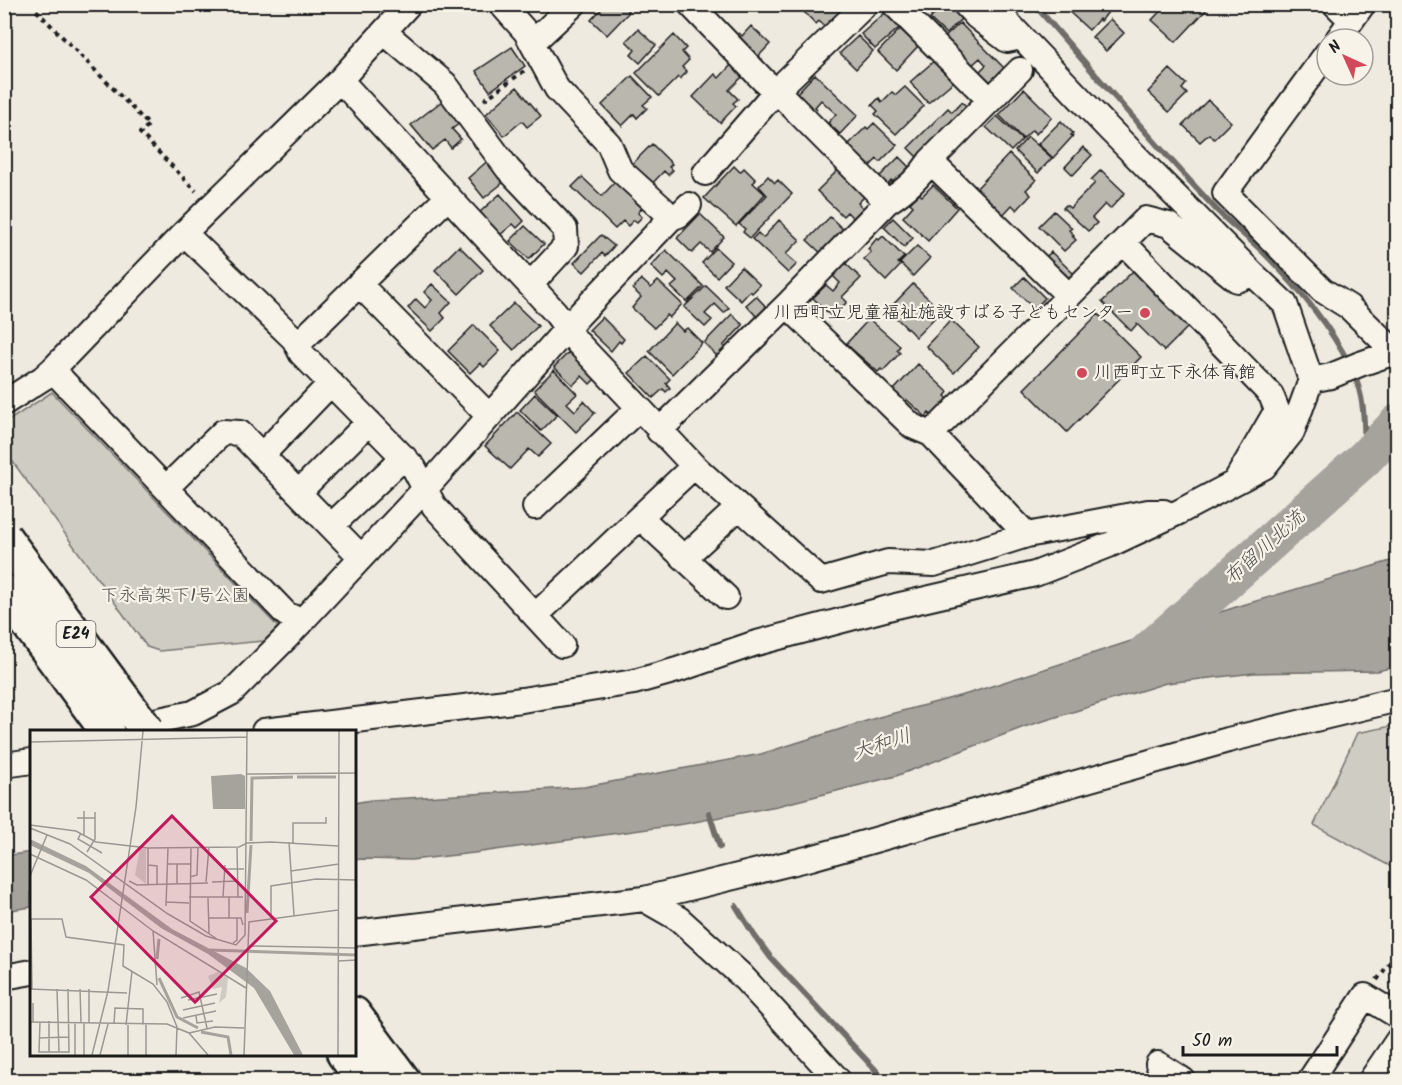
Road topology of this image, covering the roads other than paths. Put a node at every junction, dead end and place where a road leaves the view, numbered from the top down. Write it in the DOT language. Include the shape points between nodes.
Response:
graph roads {
  1 [pos="409,4"];
  2 [pos="501,4"];
  3 [pos="574,4"];
  4 [pos="866,4"];
  5 [pos="894,4"];
  6 [pos="964,4"];
  7 [pos="990,4"];
  8 [pos="696,6"];
  9 [pos="384,32"];
  10 [pos="1021,37"];
  11 [pos="536,51"];
  12 [pos="1315,69"];
  13 [pos="1020,70"];
  14 [pos="340,80"];
  15 [pos="776,91"];
  16 [pos="990,100"];
  17 [pos="930,161"];
  18 [pos="705,173"];
  19 [pos="448,196"];
  20 [pos="887,202"];
  21 [pos="184,233"];
  22 [pos="1123,242"];
  23 [pos="1253,274"];
  24 [pos="359,284"];
  25 [pos="530,285"];
  26 [pos="1319,291"];
  27 [pos="1069,296"];
  28 [pos="1288,303"];
  29 [pos="787,305"];
  30 [pos="567,328"];
  31 [pos="297,345"];
  32 [pos="1397,353"];
  33 [pos="54,368"];
  34 [pos="1321,378"];
  35 [pos="331,383"];
  36 [pos="4,403"];
  37 [pos="639,408"];
  38 [pos="489,416"];
  39 [pos="369,422"];
  40 [pos="659,431"];
  41 [pos="931,434"];
  42 [pos="262,454"];
  43 [pos="404,457"];
  44 [pos="694,466"];
  45 [pos="1235,482"];
  46 [pos="166,488"];
  47 [pos="426,488"];
  48 [pos="299,492"];
  49 [pos="535,507"];
  50 [pos="739,507"];
  51 [pos="1179,512"];
  52 [pos="640,517"];
  53 [pos="332,526"];
  54 [pos="1027,535"];
  55 [pos="4,537"];
  56 [pos="361,557"];
  57 [pos="684,558"];
  58 [pos="4,591"];
  59 [pos="726,597"];
  60 [pos="535,616"];
  61 [pos="302,622"];
  62 [pos="562,645"];
  63 [pos="1398,699"];
  64 [pos="106,730"];
  65 [pos="112,730"];
  66 [pos="146,730"];
  67 [pos="272,730"];
  68 [pos="30,761"];
  69 [pos="4,765"];
  70 [pos="644,900"];
  71 [pos="356,933"];
  72 [pos="30,972"];
  73 [pos="4,977"];
  74 [pos="1398,1016"];
  75 [pos="356,1017"];
  76 [pos="1398,1041"];
  77 [pos="345,1055"];
  78 [pos="1158,1064"];
  79 [pos="364,1080"];
  80 [pos="403,1080"];
  81 [pos="838,1080"];
  82 [pos="1183,1080"];
  83 [pos="1310,1080"];
  84 [pos="1371,1080"];
  1 -- 9 [label="street"];
  2 -- 11 [label="street" via="526,32"];
  3 -- 11 [label="street"];
  4 -- 15 [label="street"];
  5 -- 16 [label="street"];
  6 -- 10 [label="street" via="1006,40"];
  7 -- 10 [label="street"];
  8 -- 15 [label="street"];
  9 -- 14 [label="street"];
  9 -- 25 [label="street" via="445,84 508,169 565,229 566,246"];
  10 -- 23 [label="street"];
  11 -- 30 [label="street" via="557,89 609,144 620,170 664,210 680,212"];
  12 -- 26 [label="street" via="1225,193"];
  13 -- 16 [label="street"];
  14 -- 19 [label="street"];
  14 -- 21 [label="street"];
  15 -- 18 [label="street"];
  15 -- 20 [label="street"];
  16 -- 17 [label="street"];
  17 -- 20 [label="street"];
  17 -- 27 [label="street"];
  19 -- 24 [label="street"];
  19 -- 25 [label="street"];
  20 -- 29 [label="street"];
  21 -- 31 [label="street"];
  21 -- 33 [label="street"];
  22 -- 23 [label="street" via="1146,219 1169,225 1237,280"];
  22 -- 27 [label="street"];
  22 -- 45 [label="street" via="1271,395 1277,410"];
  23 -- 28 [label="street"];
  24 -- 31 [label="street"];
  24 -- 38 [label="street"];
  25 -- 30 [label="street"];
  26 -- 28 [label="street"];
  26 -- 32 [label="street" via="1350,307"];
  27 -- 41 [label="street"];
  28 -- 34 [label="street"];
  29 -- 40 [label="street"];
  29 -- 41 [label="street" via="912,426"];
  30 -- 37 [label="street"];
  30 -- 38 [label="street"];
  31 -- 35 [label="street"];
  32 -- 34 [label="street"];
  33 -- 36 [label="street"];
  33 -- 46 [label="street"];
  34 -- 45 [label="street" via="1292,432 1264,466"];
  35 -- 39 [label="street"];
  35 -- 42 [label="street"];
  37 -- 40 [label="street"];
  37 -- 49 [label="street"];
  38 -- 47 [label="street"];
  39 -- 43 [label="street"];
  39 -- 48 [label="street"];
  40 -- 44 [label="street"];
  41 -- 54 [label="street"];
  42 -- 46 [label="street" via="240,433 223,432"];
  42 -- 48 [label="street"];
  43 -- 47 [label="street"];
  43 -- 53 [label="street"];
  44 -- 50 [label="street"];
  44 -- 52 [label="street"];
  45 -- 51 [label="street"];
  46 -- 61 [label="street" via="286,614"];
  47 -- 56 [label="street"];
  47 -- 60 [label="street" via="434,506"];
  48 -- 53 [label="street"];
  50 -- 54 [label="street" via="821,581 888,562 934,564"];
  50 -- 57 [label="street"];
  51 -- 54 [label="street" via="1148,512"];
  51 -- 67 [label="street" via="1035,574 896,606 634,682 522,700"];
  52 -- 57 [label="street"];
  52 -- 60 [label="street"];
  53 -- 56 [label="street"];
  55 -- 66 [label="highway, E24, bridge"];
  56 -- 61 [label="street"];
  57 -- 59 [label="street"];
  58 -- 64 [label="highway, E24, bridge"];
  60 -- 62 [label="street"];
  61 -- 65 [label="street" via="231,693 193,713"];
  63 -- 70 [label="street" via="1228,740 811,858"];
  68 -- 69 [label="street"];
  70 -- 71 [label="street"];
  70 -- 81 [label="street" via="679,919 741,975"];
  72 -- 73 [label="street"];
  74 -- 83 [label="street" via="1365,996"];
  75 -- 80 [label="highway"];
  76 -- 84 [label="street"];
  77 -- 79 [label="highway"];
  78 -- 82 [label="street"];
}
